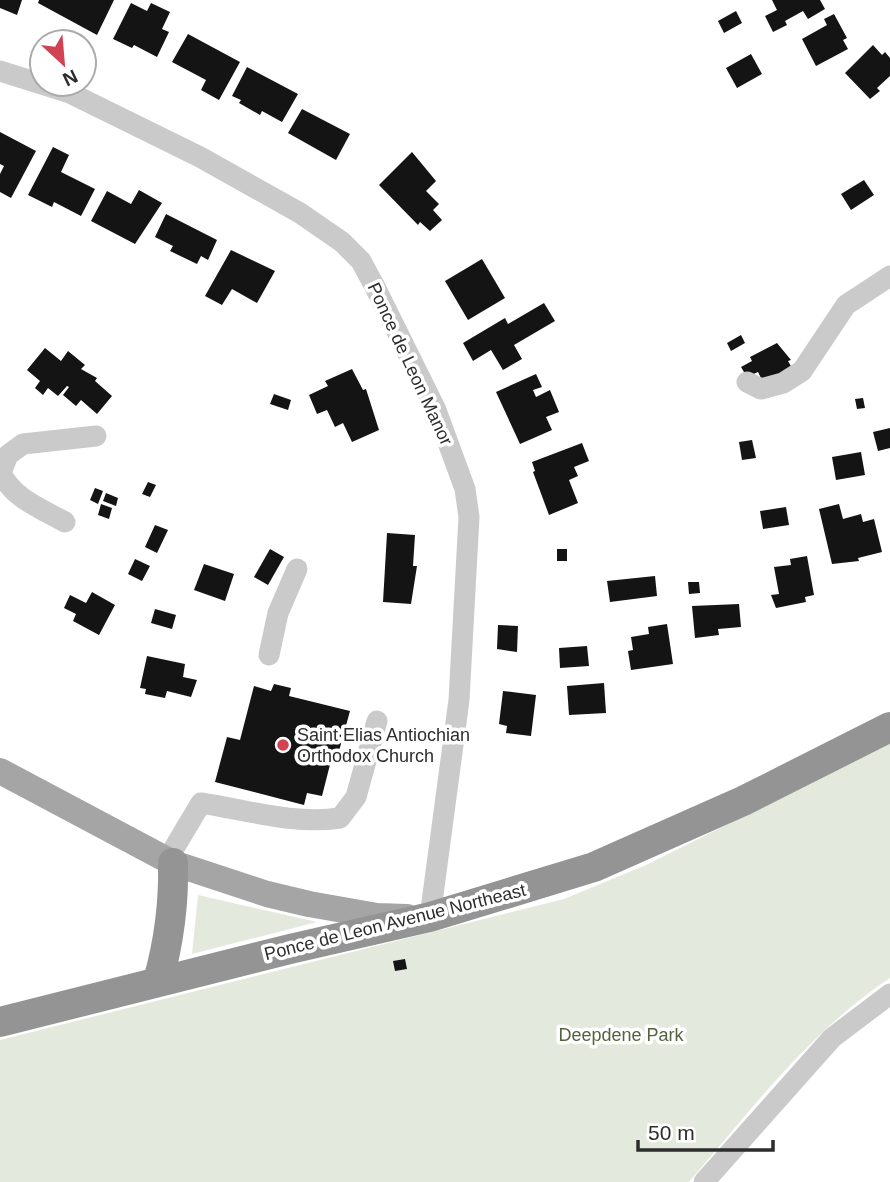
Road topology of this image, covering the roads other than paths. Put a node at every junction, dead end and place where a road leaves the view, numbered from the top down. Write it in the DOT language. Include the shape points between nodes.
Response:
graph roads {
  1 [pos="0,71"];
  2 [pos="890,276"];
  3 [pos="747,383"];
  4 [pos="96,436"];
  5 [pos="0,473"];
  6 [pos="65,522"];
  7 [pos="297,569"];
  8 [pos="269,655"];
  9 [pos="377,721"];
  10 [pos="890,727"];
  11 [pos="0,771"];
  12 [pos="170,861"];
  13 [pos="430,917"];
  14 [pos="158,981"];
  15 [pos="890,994"];
  16 [pos="0,1022"];
  17 [pos="704,1182"];
  1 -- 13 [label="street, Ponce de Leon Manor" via="70,93 300,213 342,242 375,286 436,410 465,489 469,517 458,700"];
  2 -- 3 [label="street" via="846,305 802,371 761,389"];
  4 -- 5 [label="street" via="23,444 9,454"];
  5 -- 6 [label="street" via="23,499"];
  7 -- 8 [label="street" via="278,613"];
  9 -- 12 [label="street" via="356,797 340,818 286,818 201,803"];
  10 -- 13 [label="highway, Ponce de Leon Avenue Northeast" via="743,801 594,867"];
  11 -- 12 [label="main road"];
  12 -- 13 [label="main road" via="309,904 377,916"];
  12 -- 14 [label="highway" via="174,898"];
  13 -- 14 [label="highway, Ponce de Leon Avenue Northeast"];
  14 -- 16 [label="highway, Ponce de Leon Avenue Northeast"];
  15 -- 17 [label="street" via="832,1038"];
}
